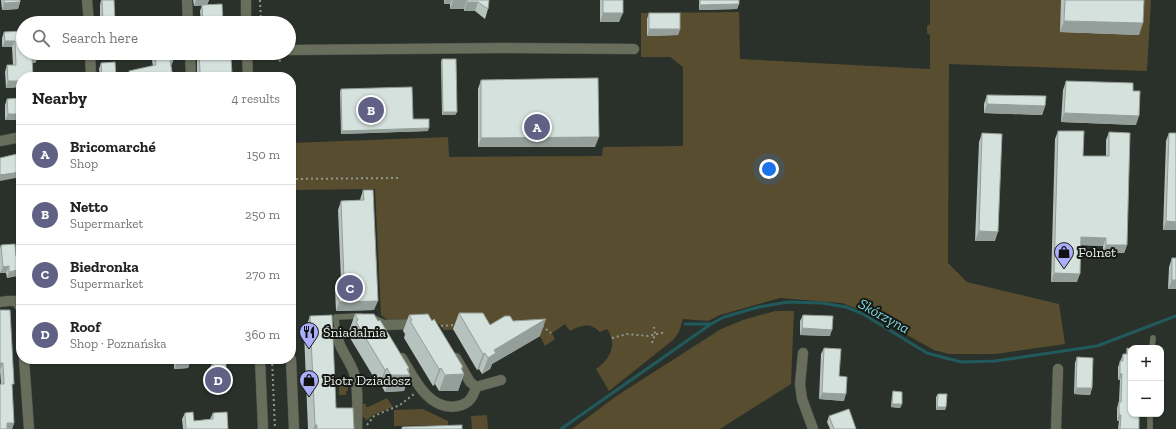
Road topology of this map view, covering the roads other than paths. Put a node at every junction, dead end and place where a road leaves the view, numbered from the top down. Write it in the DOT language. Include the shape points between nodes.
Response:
graph roads {
  1 [pos="87,0"];
  2 [pos="187,0"];
  3 [pos="246,0"];
  4 [pos="88,16"];
  5 [pos="188,16"];
  6 [pos="246,16"];
  7 [pos="634,49"];
  8 [pos="296,50"];
  9 [pos="90,60"];
  10 [pos="190,60"];
  11 [pos="247,60"];
  12 [pos="91,72"];
  13 [pos="191,72"];
  14 [pos="248,72"];
  15 [pos="16,138"];
  16 [pos="0,142"];
  17 [pos="0,302"];
  18 [pos="16,304"];
  19 [pos="373,320"];
  20 [pos="435,326"];
  21 [pos="337,331"];
  22 [pos="389,336"];
  23 [pos="1152,338"];
  24 [pos="1152,345"];
  25 [pos="450,348"];
  26 [pos="396,349"];
  27 [pos="803,353"];
  28 [pos="24,364"];
  29 [pos="260,364"];
  30 [pos="291,364"];
  31 [pos="1058,369"];
  32 [pos="501,380"];
  33 [pos="476,387"];
  34 [pos="1150,417"];
  35 [pos="362,428"];
  36 [pos="29,429"];
  37 [pos="263,429"];
  38 [pos="294,429"];
  39 [pos="813,429"];
  40 [pos="1056,429"];
  41 [pos="1150,429"];
  1 -- 4 [label="street"];
  2 -- 5 [label="street"];
  3 -- 6 [label="street"];
  7 -- 8 [label="street"];
  9 -- 12 [label="street"];
  10 -- 13 [label="street"];
  11 -- 14 [label="street"];
  15 -- 16 [label="street"];
  17 -- 18 [label="street"];
  19 -- 20 [label="street"];
  19 -- 21 [label="lane" via="336,317"];
  19 -- 22 [label="street"];
  21 -- 35 [label="street" via="337,339 354,374"];
  23 -- 24 [label="lane"];
  25 -- 33 [label="street" via="470,382"];
  26 -- 33 [label="street" via="422,389 436,403 451,407 460,406 471,399"];
  27 -- 39 [label="street" via="800,384 802,399"];
  28 -- 36 [label="street"];
  29 -- 37 [label="street"];
  30 -- 38 [label="street"];
  31 -- 40 [label="street"];
  32 -- 33 [label="street"];
  34 -- 41 [label="lane"];
}
